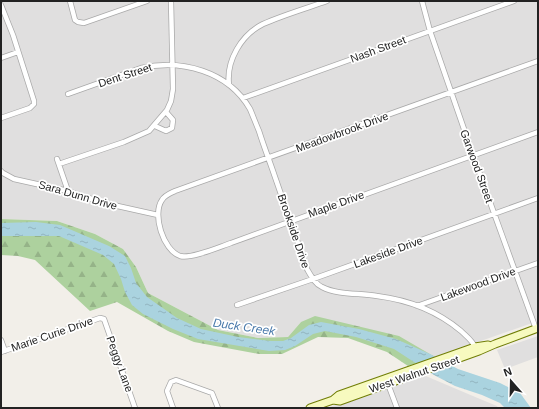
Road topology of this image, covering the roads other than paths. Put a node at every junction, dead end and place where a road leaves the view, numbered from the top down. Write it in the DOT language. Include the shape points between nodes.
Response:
graph roads {
  1 [pos="70,1"];
  2 [pos="147,1"];
  3 [pos="171,1"];
  4 [pos="327,1"];
  5 [pos="422,1"];
  6 [pos="514,1"];
  7 [pos="1,5"];
  8 [pos="430,31"];
  9 [pos="18,52"];
  10 [pos="1,58"];
  11 [pos="538,61"];
  12 [pos="172,65"];
  13 [pos="229,85"];
  14 [pos="451,92"];
  15 [pos="68,94"];
  16 [pos="243,98"];
  17 [pos="166,112"];
  18 [pos="1,118"];
  19 [pos="155,126"];
  20 [pos="538,132"];
  21 [pos="473,155"];
  22 [pos="269,158"];
  23 [pos="57,159"];
  24 [pos="59,164"];
  25 [pos="1,171"];
  26 [pos="68,191"];
  27 [pos="538,198"];
  28 [pos="494,214"];
  29 [pos="158,215"];
  30 [pos="290,221"];
  31 [pos="538,263"];
  32 [pos="515,271"];
  33 [pos="313,279"];
  34 [pos="236,305"];
  35 [pos="418,306"];
  36 [pos="104,320"];
  37 [pos="537,329"];
  38 [pos="1,340"];
  39 [pos="495,344"];
  40 [pos="475,347"];
  41 [pos="3,351"];
  42 [pos="447,360"];
  43 [pos="411,373"];
  44 [pos="388,384"];
  45 [pos="331,403"];
  46 [pos="135,408"];
  47 [pos="173,408"];
  48 [pos="218,408"];
  49 [pos="310,408"];
  50 [pos="397,408"];
  1 -- 2 [label="street" via="74,17 78,22 84,23"];
  3 -- 12 [label="street"];
  4 -- 13 [label="street" via="263,25 247,37 232,59 228,74"];
  5 -- 8 [label="street, Garwood Street"];
  6 -- 8 [label="street, Nash Street"];
  7 -- 9 [label="street"];
  8 -- 14 [label="street, Garwood Street"];
  8 -- 16 [label="street, Nash Street"];
  9 -- 10 [label="street"];
  9 -- 18 [label="street" via="34,104 30,108"];
  11 -- 14 [label="street, Meadowbrook Drive"];
  12 -- 13 [label="street, Dent Street" via="198,68"];
  12 -- 15 [label="street, Dent Street" via="141,68"];
  12 -- 17 [label="street" via="171,101"];
  13 -- 16 [label="street, Brookside Drive"];
  14 -- 21 [label="street, Garwood Street"];
  14 -- 22 [label="street, Meadowbrook Drive"];
  16 -- 22 [label="street, Brookside Drive"];
  17 -- 19 [label="street"];
  17 -- 19 [label="street" via="173,120 172,128 166,131"];
  19 -- 24 [label="street" via="124,142"];
  20 -- 21 [label="street, Maple Drive"];
  21 -- 28 [label="street, Garwood Street"];
  21 -- 30 [label="street, Maple Drive"];
  22 -- 29 [label="street, Meadowbrook Drive" via="169,194 162,199"];
  22 -- 30 [label="street, Brookside Drive"];
  23 -- 24 [label="street"];
  24 -- 26 [label="street"];
  25 -- 26 [label="street, Sara Dunn Drive" via="14,179"];
  26 -- 29 [label="street, Sara Dunn Drive" via="104,203"];
  27 -- 28 [label="street, Lakeside Drive"];
  28 -- 32 [label="street, Garwood Street"];
  28 -- 33 [label="street, Lakeside Drive"];
  29 -- 30 [label="street, Maple Drive" via="164,240 174,253 181,256 189,256 231,243"];
  30 -- 33 [label="street, Brookside Drive"];
  31 -- 32 [label="street, Lakewood Drive"];
  32 -- 35 [label="street, Lakewood Drive"];
  32 -- 37 [label="street, Garwood Street"];
  33 -- 34 [label="street, Lakeside Drive"];
  33 -- 35 [label="street, Brookside Drive" via="328,290 378,296"];
  35 -- 40 [label="street, Brookside Drive" via="442,317"];
  36 -- 41 [label="street, Marie Curie Drive" via="100,318"];
  36 -- 46 [label="street, Peggy Lane"];
  37 -- 39 [label="main road, West Walnut Street"];
  38 -- 41 [label="street"];
  39 -- 40 [label="main road, West Walnut Street"];
  39 -- 42 [label="main road, West Walnut Street" via="479,352"];
  40 -- 42 [label="main road, West Walnut Street"];
  42 -- 43 [label="main road, West Walnut Street"];
  43 -- 44 [label="main road, West Walnut Street"];
  43 -- 45 [label="main road, West Walnut Street" via="339,395"];
  44 -- 45 [label="main road, West Walnut Street"];
  44 -- 50 [label="street"];
  45 -- 49 [label="main road, West Walnut Street"];
  47 -- 48 [label="street" via="167,391 171,382 176,380 212,393"];
}
